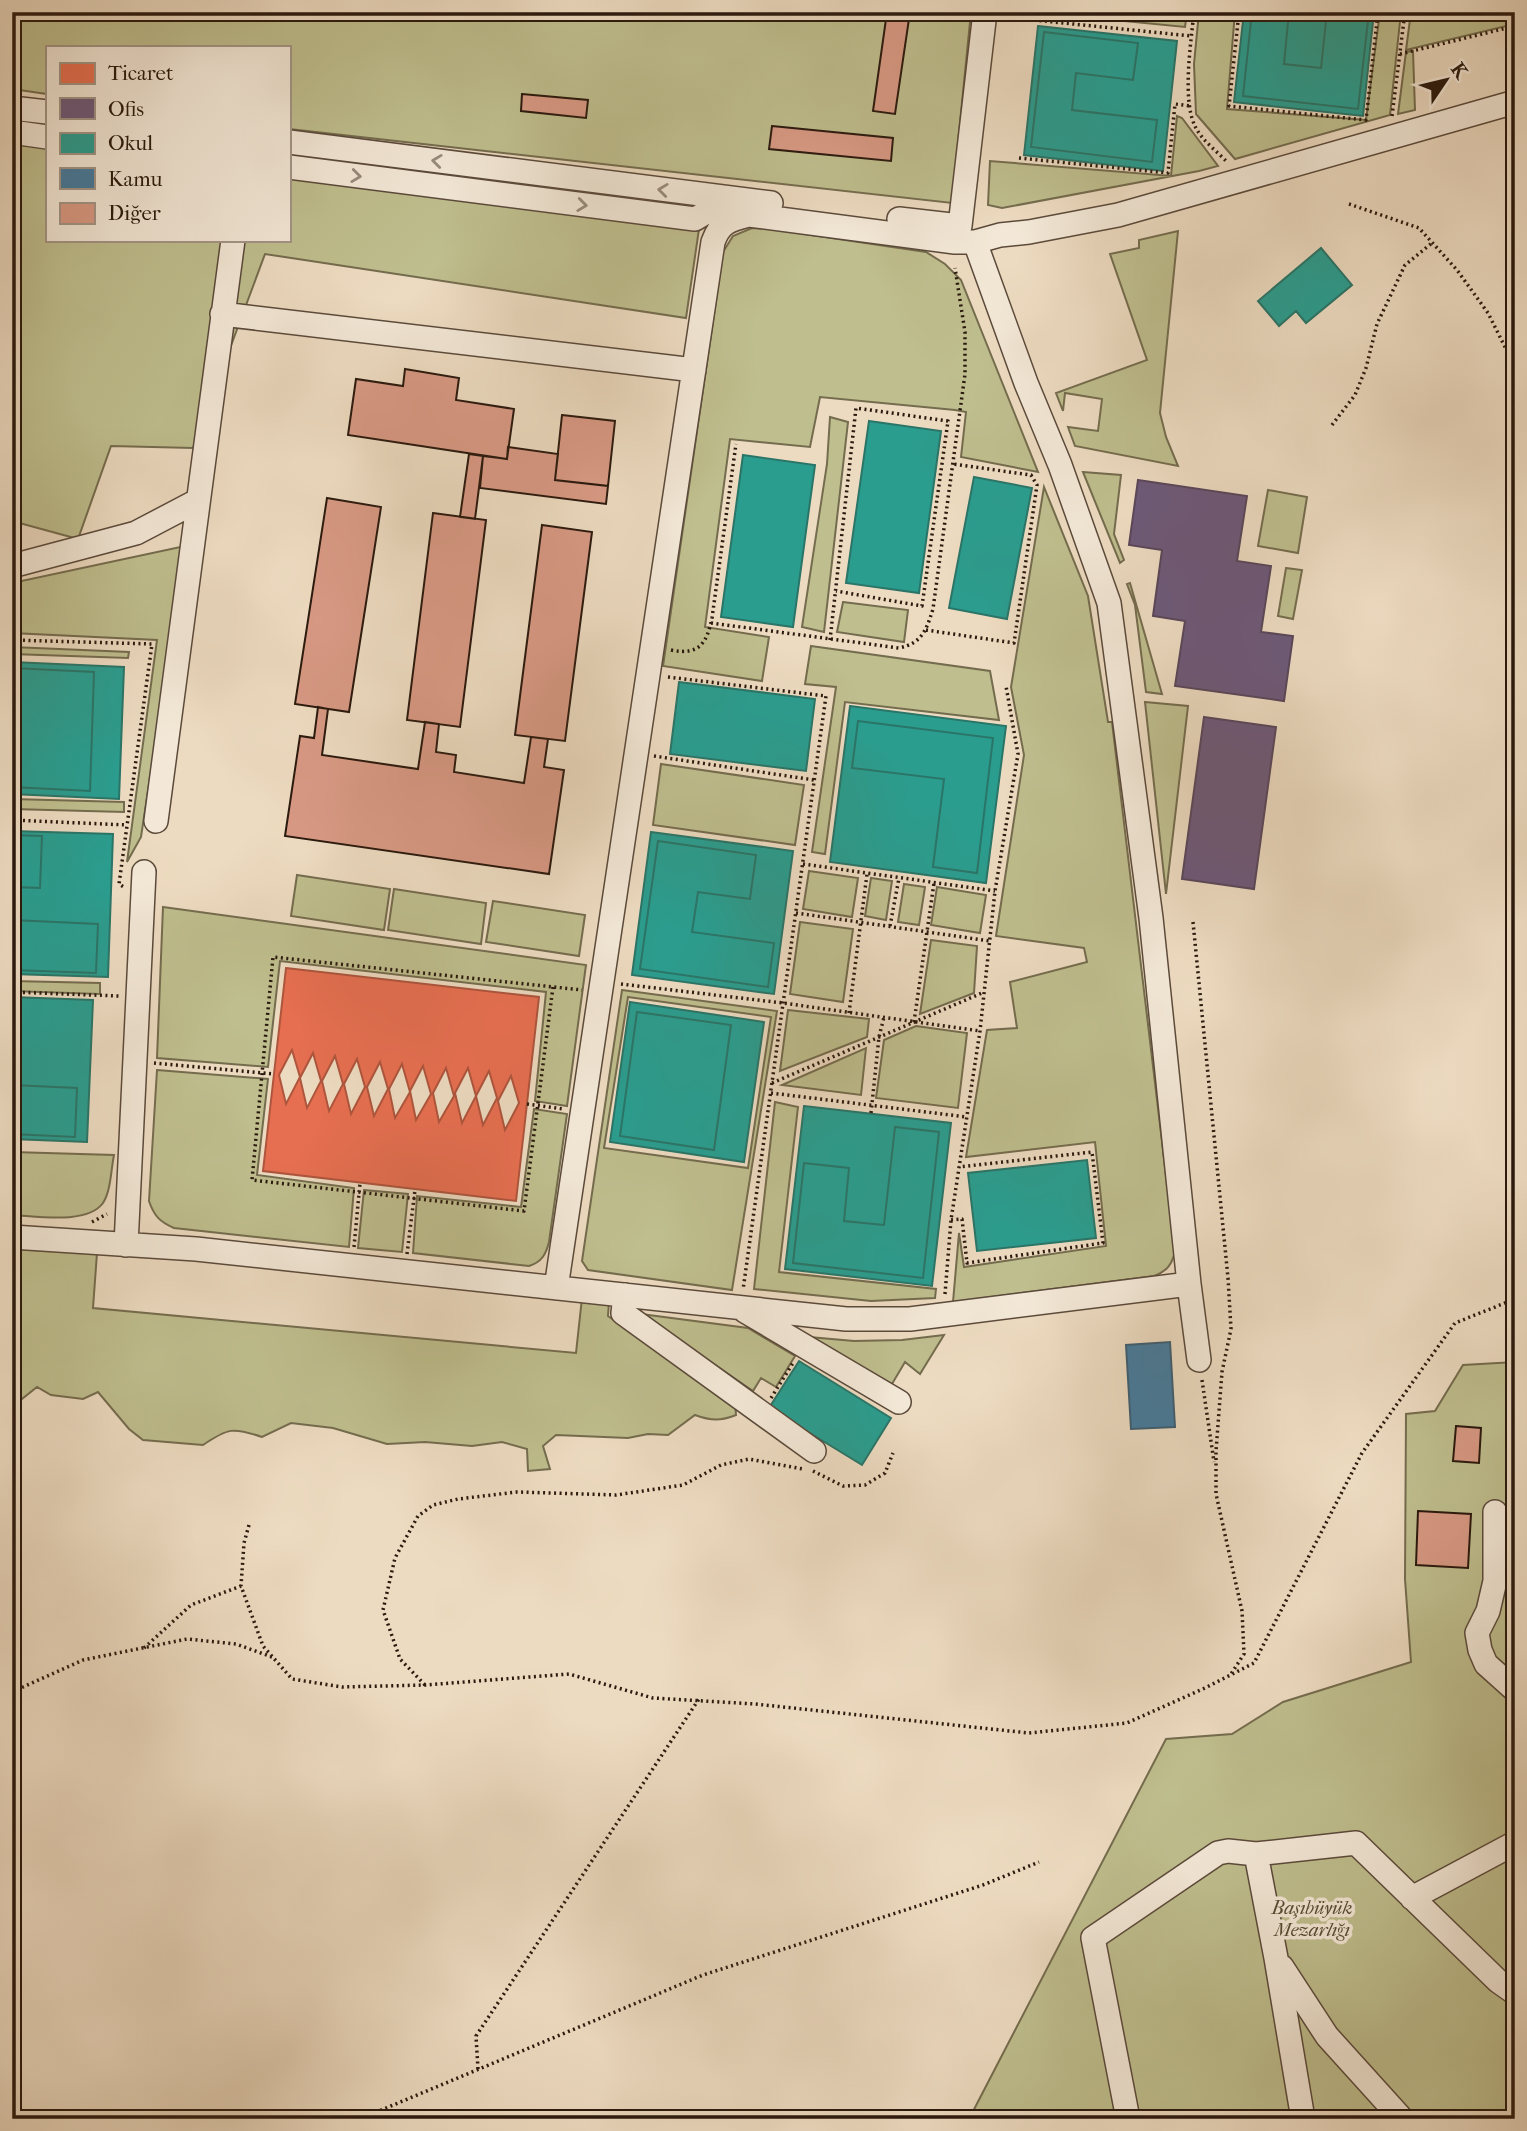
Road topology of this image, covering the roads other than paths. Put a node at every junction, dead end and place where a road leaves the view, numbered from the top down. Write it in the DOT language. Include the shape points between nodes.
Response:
graph roads {
  1 [pos="985,12"];
  2 [pos="1515,102"];
  3 [pos="12,108"];
  4 [pos="46,112"];
  5 [pos="12,132"];
  6 [pos="46,137"];
  7 [pos="290,142"];
  8 [pos="290,167"];
  9 [pos="730,198"];
  10 [pos="233,242"];
  11 [pos="975,242"];
  12 [pos="222,314"];
  13 [pos="694,370"];
  14 [pos="197,501"];
  15 [pos="12,566"];
  16 [pos="156,821"];
  17 [pos="144,872"];
  18 [pos="12,1237"];
  19 [pos="127,1245"];
  20 [pos="1189,1284"];
  21 [pos="556,1288"];
  22 [pos="625,1295"];
  23 [pos="741,1302"];
  24 [pos="1199,1360"];
  25 [pos="898,1402"];
  26 [pos="814,1451"];
  27 [pos="1495,1512"];
  28 [pos="1515,1690"];
  29 [pos="1515,1843"];
  30 [pos="1256,1854"];
  31 [pos="1412,1898"];
  32 [pos="1276,1958"];
  33 [pos="1515,1993"];
  34 [pos="1128,2119"];
  35 [pos="1303,2119"];
  36 [pos="1402,2119"];
  1 -- 9 [label="lane" via="960,226"];
  2 -- 11 [label="lane" via="1118,215"];
  3 -- 4 [label="lane"];
  5 -- 6 [label="lane"];
  9 -- 7 [label="lane, one-way"];
  8 -- 9 [label="lane, one-way" via="695,219"];
  10 -- 12 [label="lane"];
  11 -- 13 [label="lane" via="749,215 732,219 718,229 713,242"];
  11 -- 20 [label="lane" via="1109,603 1151,918"];
  12 -- 13 [label="lane"];
  12 -- 14 [label="lane"];
  13 -- 21 [label="lane"];
  14 -- 15 [label="lane" via="136,533"];
  14 -- 16 [label="lane"];
  17 -- 19 [label="lane"];
  18 -- 19 [label="lane"];
  19 -- 21 [label="lane"];
  20 -- 23 [label="lane" via="910,1319 867,1320"];
  20 -- 24 [label="lane"];
  21 -- 22 [label="lane"];
  22 -- 23 [label="lane"];
  22 -- 26 [label="lane" via="622,1313"];
  23 -- 25 [label="lane" via="803,1346"];
  27 -- 28 [label="lane" via="1495,1581 1477,1633 1486,1664"];
  29 -- 31 [label="lane"];
  30 -- 31 [label="lane" via="1356,1843"];
  30 -- 32 [label="lane"];
  30 -- 34 [label="lane" via="1219,1853 1093,1938"];
  31 -- 33 [label="lane"];
  32 -- 35 [label="lane"];
  32 -- 36 [label="lane" via="1327,2036"];
}
